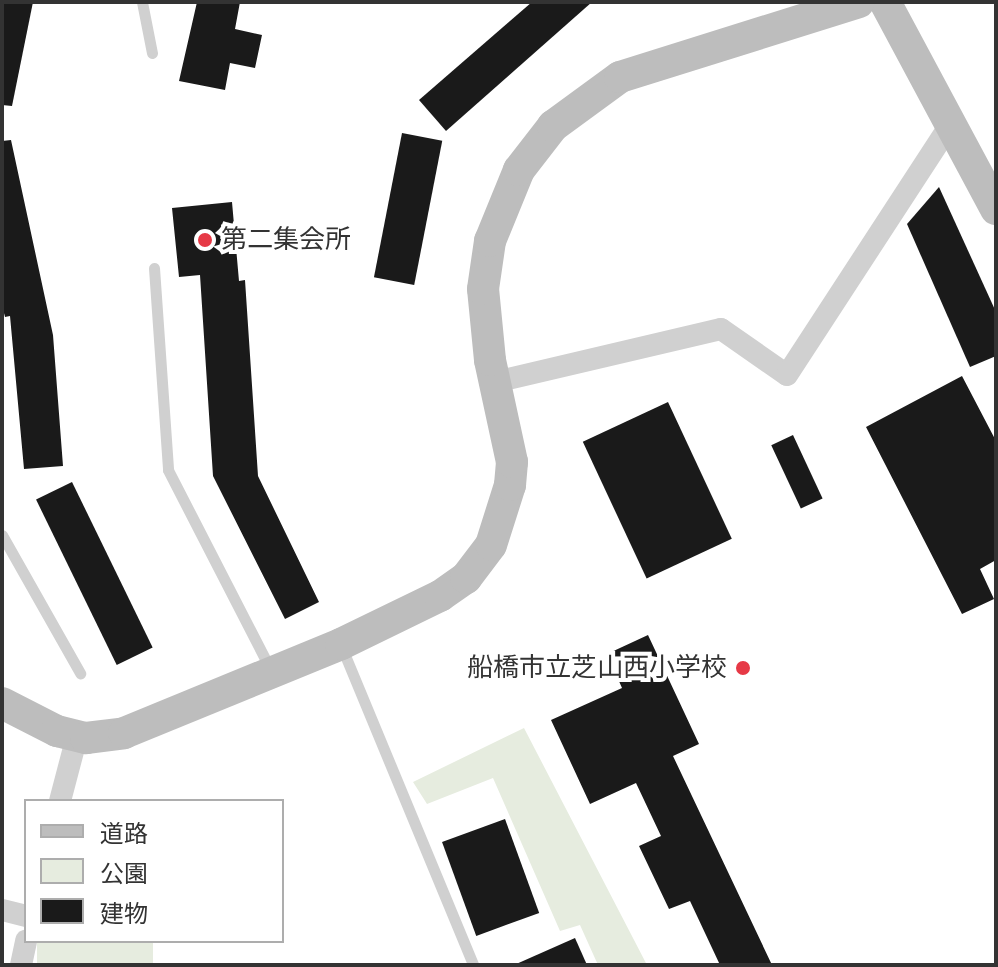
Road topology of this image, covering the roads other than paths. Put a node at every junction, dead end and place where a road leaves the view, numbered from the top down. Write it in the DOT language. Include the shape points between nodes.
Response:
graph roads {
  1 [pos="142,2"];
  2 [pos="859,2"];
  3 [pos="885,2"];
  4 [pos="152,53"];
  5 [pos="952,122"];
  6 [pos="996,209"];
  7 [pos="154,268"];
  8 [pos="495,382"];
  9 [pos="2,535"];
  10 [pos="341,644"];
  11 [pos="80,673"];
  12 [pos="273,673"];
  13 [pos="2,703"];
  14 [pos="77,736"];
  15 [pos="61,799"];
  16 [pos="2,910"];
  17 [pos="24,916"];
  18 [pos="26,943"];
  19 [pos="21,965"];
  20 [pos="473,965"];
  1 -- 4 [label="lane"];
  2 -- 8 [label="street" via="620,77 553,126 519,170 490,241 482,311"];
  3 -- 5 [label="street"];
  5 -- 6 [label="street"];
  5 -- 8 [label="street" via="787,375 721,329"];
  7 -- 12 [label="lane" via="168,470"];
  8 -- 10 [label="street" via="512,462 507,501 491,545 472,571 440,596"];
  9 -- 11 [label="lane"];
  10 -- 12 [label="street"];
  10 -- 20 [label="lane"];
  12 -- 14 [label="street" via="124,733"];
  13 -- 14 [label="street"];
  14 -- 15 [label="street"];
  16 -- 17 [label="street"];
  18 -- 19 [label="street"];
}
